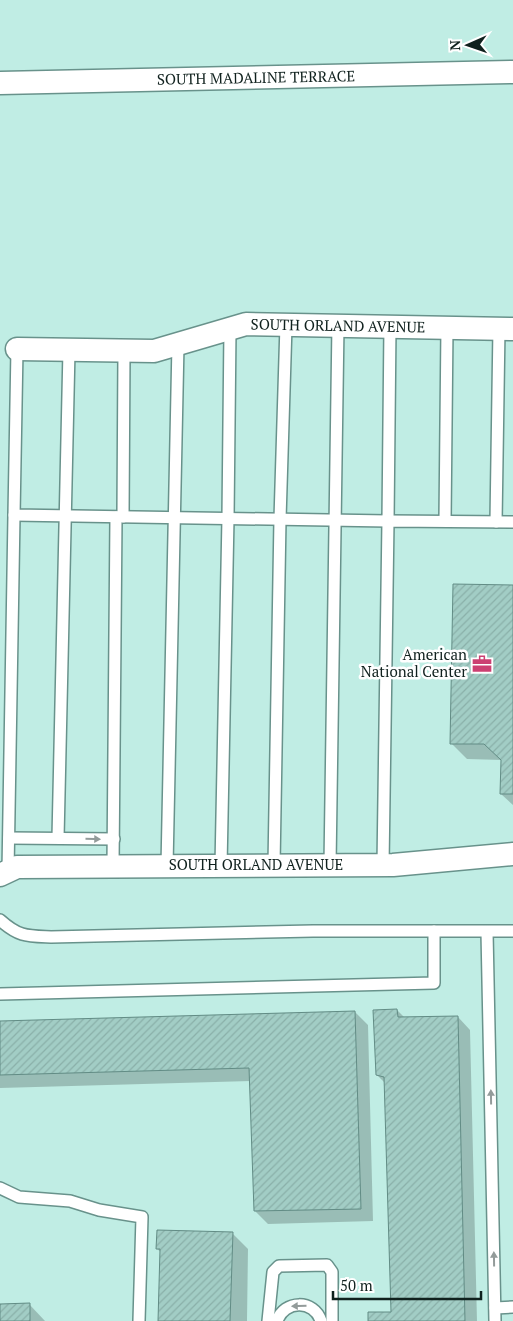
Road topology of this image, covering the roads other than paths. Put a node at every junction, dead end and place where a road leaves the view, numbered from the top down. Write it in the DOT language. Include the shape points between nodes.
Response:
graph roads {
  1 [pos="513,72"];
  2 [pos="0,83"];
  3 [pos="286,325"];
  4 [pos="338,326"];
  5 [pos="390,326"];
  6 [pos="447,327"];
  7 [pos="506,328"];
  8 [pos="230,329"];
  9 [pos="178,344"];
  10 [pos="17,350"];
  11 [pos="70,350"];
  12 [pos="124,351"];
  13 [pos="14,515"];
  14 [pos="65,516"];
  15 [pos="119,517"];
  16 [pos="174,517"];
  17 [pos="228,518"];
  18 [pos="280,519"];
  19 [pos="335,520"];
  20 [pos="388,521"];
  21 [pos="445,521"];
  22 [pos="496,522"];
  23 [pos="513,522"];
  24 [pos="9,838"];
  25 [pos="58,838"];
  26 [pos="114,839"];
  27 [pos="513,854"];
  28 [pos="330,865"];
  29 [pos="383,865"];
  30 [pos="113,866"];
  31 [pos="167,866"];
  32 [pos="221,866"];
  33 [pos="274,866"];
  34 [pos="4,873"];
  35 [pos="0,920"];
  36 [pos="434,930"];
  37 [pos="513,931"];
  38 [pos="487,932"];
  39 [pos="0,994"];
  40 [pos="0,1188"];
  41 [pos="513,1307"];
  42 [pos="495,1308"];
  43 [pos="271,1319"];
  44 [pos="140,1321"];
  45 [pos="321,1321"];
  46 [pos="332,1321"];
  47 [pos="495,1321"];
  1 -- 2 [label="street, SOUTH MADALINE TERRACE"];
  3 -- 4 [label="street, SOUTH ORLAND AVENUE"];
  3 -- 8 [label="street, SOUTH ORLAND AVENUE" via="246,324"];
  3 -- 18 [label="lane"];
  4 -- 5 [label="street, SOUTH ORLAND AVENUE"];
  4 -- 19 [label="lane"];
  5 -- 6 [label="street, SOUTH ORLAND AVENUE"];
  5 -- 20 [label="lane"];
  6 -- 7 [label="street, SOUTH ORLAND AVENUE"];
  6 -- 21 [label="lane"];
  7 -- 22 [label="lane"];
  8 -- 9 [label="street, SOUTH ORLAND AVENUE"];
  8 -- 17 [label="lane"];
  9 -- 12 [label="street, SOUTH ORLAND AVENUE" via="154,351"];
  9 -- 16 [label="lane"];
  10 -- 11 [label="street, SOUTH ORLAND AVENUE"];
  10 -- 13 [label="lane"];
  11 -- 12 [label="street, SOUTH ORLAND AVENUE"];
  11 -- 14 [label="lane"];
  12 -- 15 [label="lane"];
  13 -- 14 [label="lane"];
  13 -- 24 [label="lane"];
  14 -- 15 [label="lane"];
  14 -- 25 [label="lane"];
  15 -- 16 [label="lane"];
  15 -- 26 [label="lane"];
  16 -- 17 [label="lane"];
  16 -- 31 [label="lane"];
  17 -- 18 [label="lane"];
  17 -- 32 [label="lane"];
  18 -- 19 [label="lane"];
  18 -- 33 [label="lane"];
  19 -- 20 [label="lane"];
  19 -- 28 [label="lane"];
  20 -- 21 [label="lane"];
  20 -- 29 [label="lane"];
  21 -- 22 [label="lane"];
  22 -- 23 [label="lane"];
  24 -- 25 [label="lane"];
  24 -- 34 [label="lane"];
  25 -- 26 [label="lane, one-way"];
  26 -- 30 [label="lane"];
  27 -- 29 [label="street, SOUTH ORLAND AVENUE"];
  28 -- 29 [label="street, SOUTH ORLAND AVENUE"];
  28 -- 33 [label="street, SOUTH ORLAND AVENUE"];
  30 -- 31 [label="street, SOUTH ORLAND AVENUE"];
  30 -- 34 [label="street, SOUTH ORLAND AVENUE" via="17,867"];
  31 -- 32 [label="street, SOUTH ORLAND AVENUE"];
  32 -- 33 [label="street, SOUTH ORLAND AVENUE"];
  35 -- 36 [label="lane" via="24,936"];
  36 -- 38 [label="lane"];
  36 -- 39 [label="lane" via="434,983"];
  37 -- 38 [label="lane"];
  42 -- 38 [label="lane, one-way"];
  40 -- 44 [label="lane" via="19,1196 70,1201 142,1217"];
  41 -- 42 [label="lane"];
  42 -- 47 [label="lane"];
  45 -- 43 [label="lane, one-way" via="318,1314 306,1305 288,1308"];
  43 -- 46 [label="lane" via="273,1272 279,1266 327,1265 332,1272"];
}
